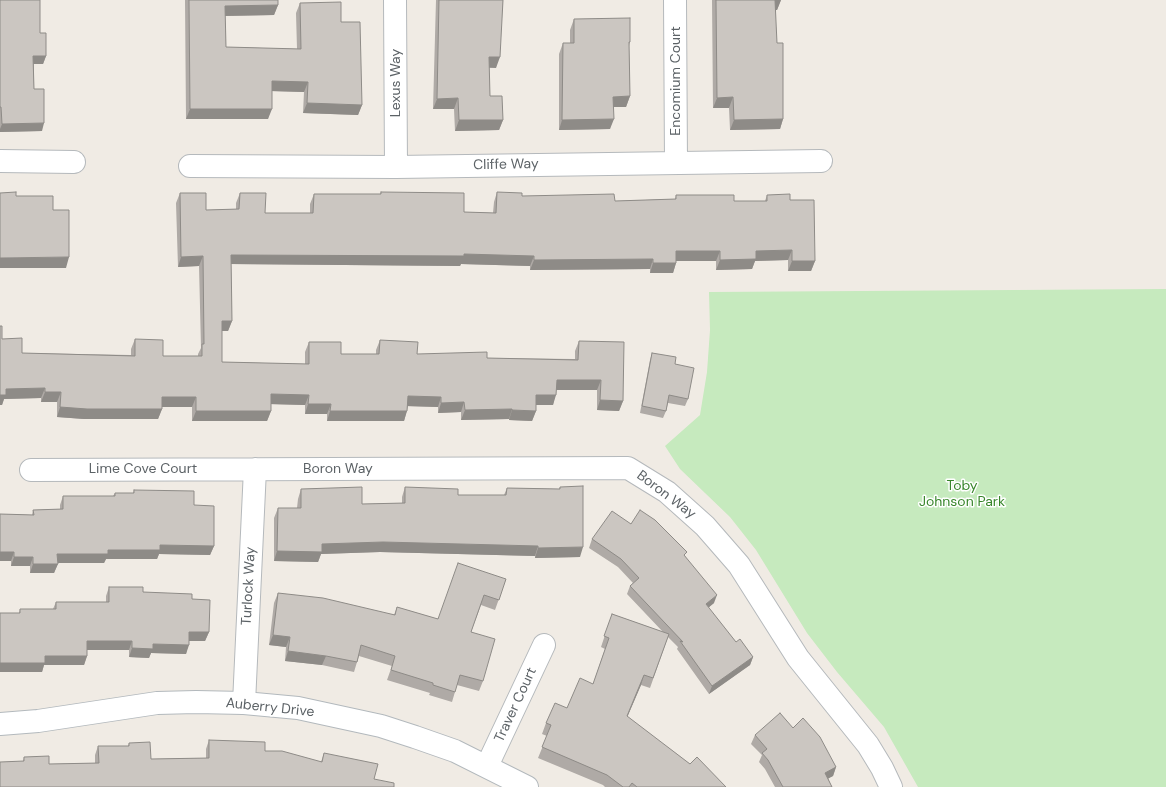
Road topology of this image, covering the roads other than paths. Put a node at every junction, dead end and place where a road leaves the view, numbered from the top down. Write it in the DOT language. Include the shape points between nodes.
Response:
graph roads {
  1 [pos="395,0"];
  2 [pos="675,0"];
  3 [pos="0,161"];
  4 [pos="821,161"];
  5 [pos="74,162"];
  6 [pos="676,163"];
  7 [pos="190,166"];
  8 [pos="396,166"];
  9 [pos="255,469"];
  10 [pos="31,470"];
  11 [pos="544,645"];
  12 [pos="244,703"];
  13 [pos="0,724"];
  14 [pos="487,766"];
  15 [pos="527,787"];
  16 [pos="891,787"];
  1 -- 8 [label="street, Lexus Way"];
  2 -- 6 [label="street, Encomium Court"];
  3 -- 5 [label="street"];
  4 -- 6 [label="street, Cliffe Way"];
  6 -- 8 [label="street, Cliffe Way"];
  7 -- 8 [label="street, Cliffe Way"];
  9 -- 10 [label="street, Lime Cove Court"];
  9 -- 12 [label="street, Turlock Way"];
  9 -- 16 [label="street, Boron Way" via="628,468 667,492 705,526 739,564 798,658 868,745"];
  11 -- 14 [label="street, Traver Court"];
  12 -- 13 [label="street, Auberry Drive" via="157,703 38,721"];
  12 -- 14 [label="street, Auberry Drive" via="298,708 381,726 455,751"];
  14 -- 15 [label="street, Auberry Drive"];
}
